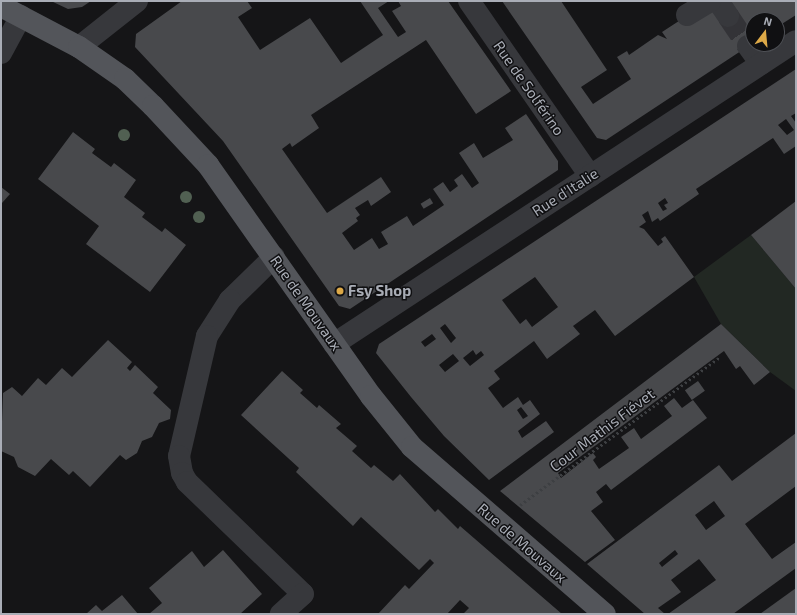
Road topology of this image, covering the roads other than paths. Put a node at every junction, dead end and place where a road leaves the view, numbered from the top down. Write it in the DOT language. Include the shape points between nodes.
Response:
graph roads {
  1 [pos="137,1"];
  2 [pos="469,1"];
  3 [pos="710,1"];
  4 [pos="1,6"];
  5 [pos="687,15"];
  6 [pos="21,16"];
  7 [pos="796,41"];
  8 [pos="79,47"];
  9 [pos="1,52"];
  10 [pos="752,52"];
  11 [pos="761,64"];
  12 [pos="590,176"];
  13 [pos="274,257"];
  14 [pos="334,344"];
  15 [pos="281,614"];
  16 [pos="605,614"];
  1 -- 8 [label="street"];
  2 -- 12 [label="street, Rue de Solférino"];
  3 -- 5 [label="street"];
  4 -- 6 [label="main road, Rue de Mouvaux"];
  6 -- 8 [label="main road, Rue de Mouvaux"];
  6 -- 9 [label="street"];
  7 -- 11 [label="street, Rue d'Italie"];
  8 -- 13 [label="main road, Rue de Mouvaux" via="125,79 180,133 208,165"];
  10 -- 11 [label="street"];
  11 -- 12 [label="street, Rue d'Italie"];
  12 -- 14 [label="street, Rue d'Italie"];
  13 -- 14 [label="main road, Rue de Mouvaux"];
  13 -- 15 [label="street" via="230,300 207,336 179,456 182,473 188,482 303,594"];
  14 -- 16 [label="main road, Rue de Mouvaux" via="412,447"];
}
